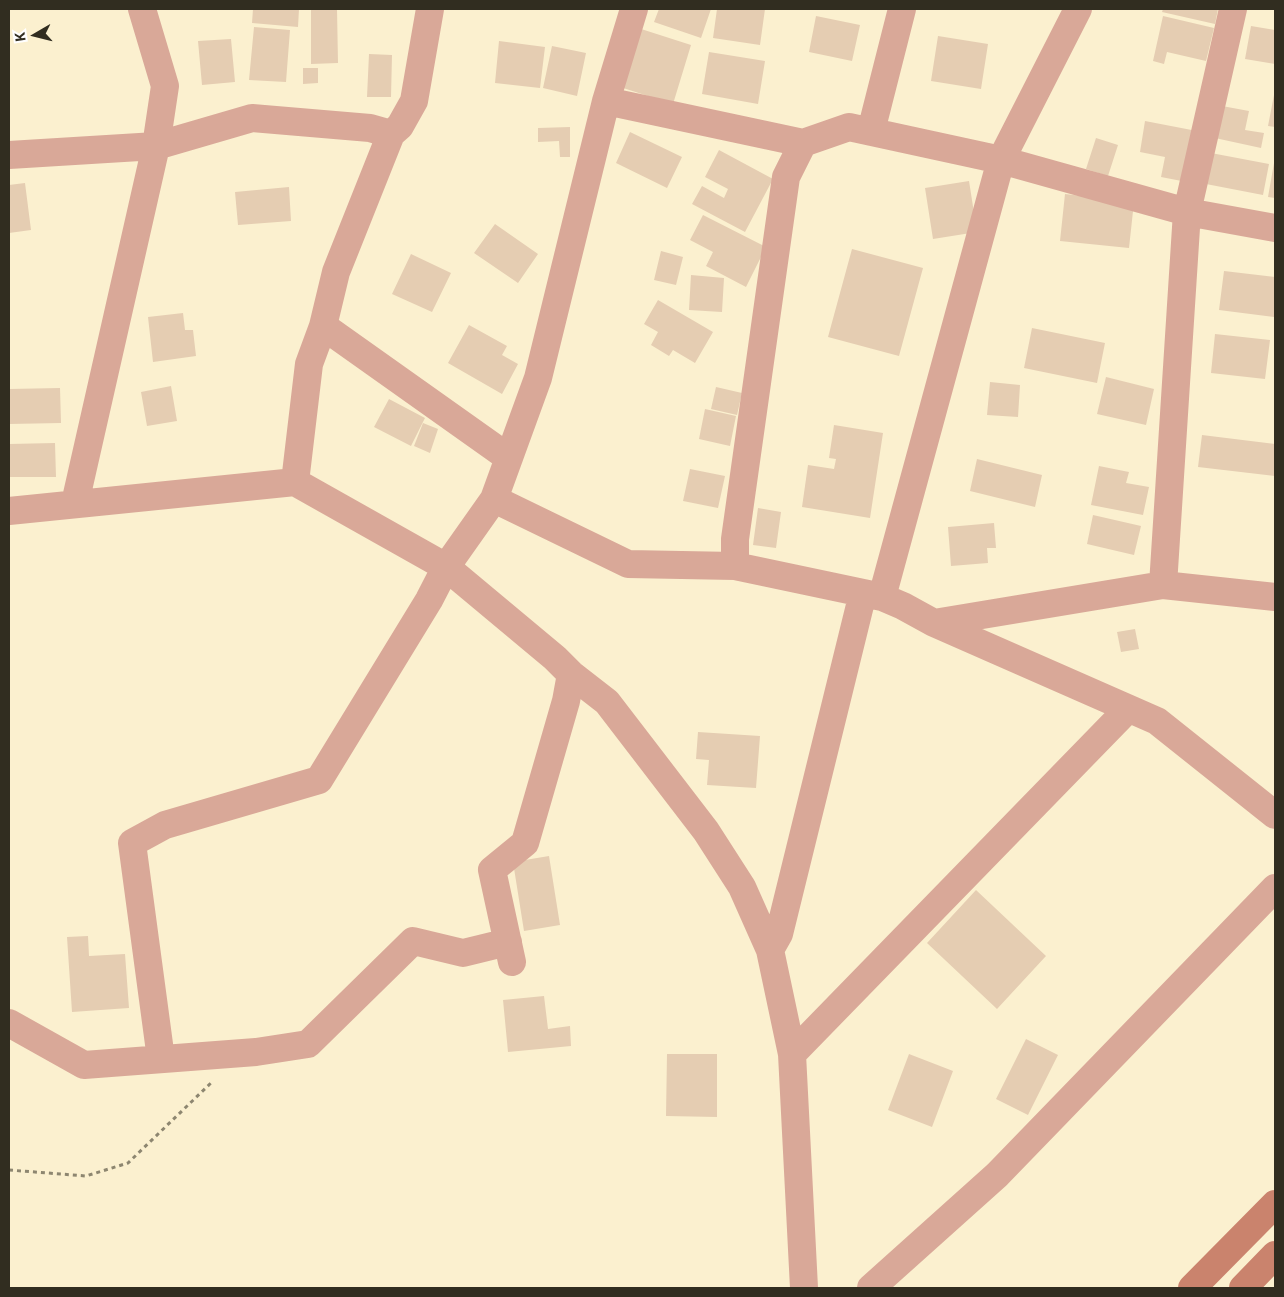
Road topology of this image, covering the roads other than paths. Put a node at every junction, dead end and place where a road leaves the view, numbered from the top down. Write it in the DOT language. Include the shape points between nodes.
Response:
graph roads {
  1 [pos="430,9"];
  2 [pos="634,9"];
  3 [pos="902,9"];
  4 [pos="1078,9"];
  5 [pos="1232,9"];
  6 [pos="150,17"];
  7 [pos="606,100"];
  8 [pos="871,131"];
  9 [pos="392,134"];
  10 [pos="803,143"];
  11 [pos="156,146"];
  12 [pos="9,155"];
  13 [pos="1001,160"];
  14 [pos="1187,212"];
  15 [pos="1275,228"];
  16 [pos="323,326"];
  17 [pos="509,458"];
  18 [pos="295,482"];
  19 [pos="494,499"];
  20 [pos="75,503"];
  21 [pos="9,511"];
  22 [pos="735,566"];
  23 [pos="446,567"];
  24 [pos="1163,586"];
  25 [pos="873,595"];
  26 [pos="1275,597"];
  27 [pos="934,623"];
  28 [pos="570,674"];
  29 [pos="1128,709"];
  30 [pos="1275,816"];
  31 [pos="1275,888"];
  32 [pos="770,950"];
  33 [pos="9,1023"];
  34 [pos="792,1054"];
  35 [pos="161,1059"];
  36 [pos="1275,1204"];
  37 [pos="1275,1255"];
  38 [pos="804,1288"];
  39 [pos="871,1288"];
  40 [pos="1192,1288"];
  41 [pos="1244,1288"];
  1 -- 9 [label="street" via="414,101"];
  2 -- 7 [label="street"];
  3 -- 8 [label="street"];
  4 -- 13 [label="street"];
  5 -- 14 [label="street"];
  6 -- 11 [label="street" via="165,86"];
  7 -- 10 [label="street"];
  7 -- 17 [label="street" via="538,378"];
  8 -- 10 [label="street" via="849,127"];
  8 -- 13 [label="street"];
  9 -- 11 [label="street" via="370,128 252,118"];
  9 -- 16 [label="street" via="336,272"];
  10 -- 22 [label="street" via="786,176 735,539"];
  11 -- 12 [label="street"];
  11 -- 20 [label="street"];
  13 -- 14 [label="street"];
  13 -- 25 [label="street"];
  14 -- 15 [label="street"];
  14 -- 24 [label="street"];
  16 -- 17 [label="street"];
  16 -- 18 [label="street" via="309,364"];
  17 -- 19 [label="street"];
  18 -- 20 [label="street"];
  18 -- 23 [label="street"];
  19 -- 22 [label="street" via="628,564"];
  19 -- 23 [label="street"];
  20 -- 21 [label="street"];
  22 -- 25 [label="street"];
  23 -- 28 [label="street"];
  23 -- 35 [label="street" via="320,780 165,825 132,843"];
  24 -- 26 [label="street"];
  24 -- 27 [label="street"];
  25 -- 27 [label="street" via="903,606"];
  25 -- 32 [label="street" via="780,934"];
  27 -- 29 [label="street"];
  28 -- 32 [label="street" via="607,702 706,831 742,887"];
  28 -- 35 [label="street" via="566,701 524,843 492,870 510,952 463,953 413,941 308,1044 256,1052"];
  29 -- 30 [label="street" via="1157,721"];
  29 -- 34 [label="street"];
  31 -- 39 [label="street" via="998,1175"];
  32 -- 34 [label="street"];
  33 -- 35 [label="street" via="84,1065"];
  34 -- 38 [label="street"];
  36 -- 40 [label="main road"];
  37 -- 41 [label="main road"];
}
